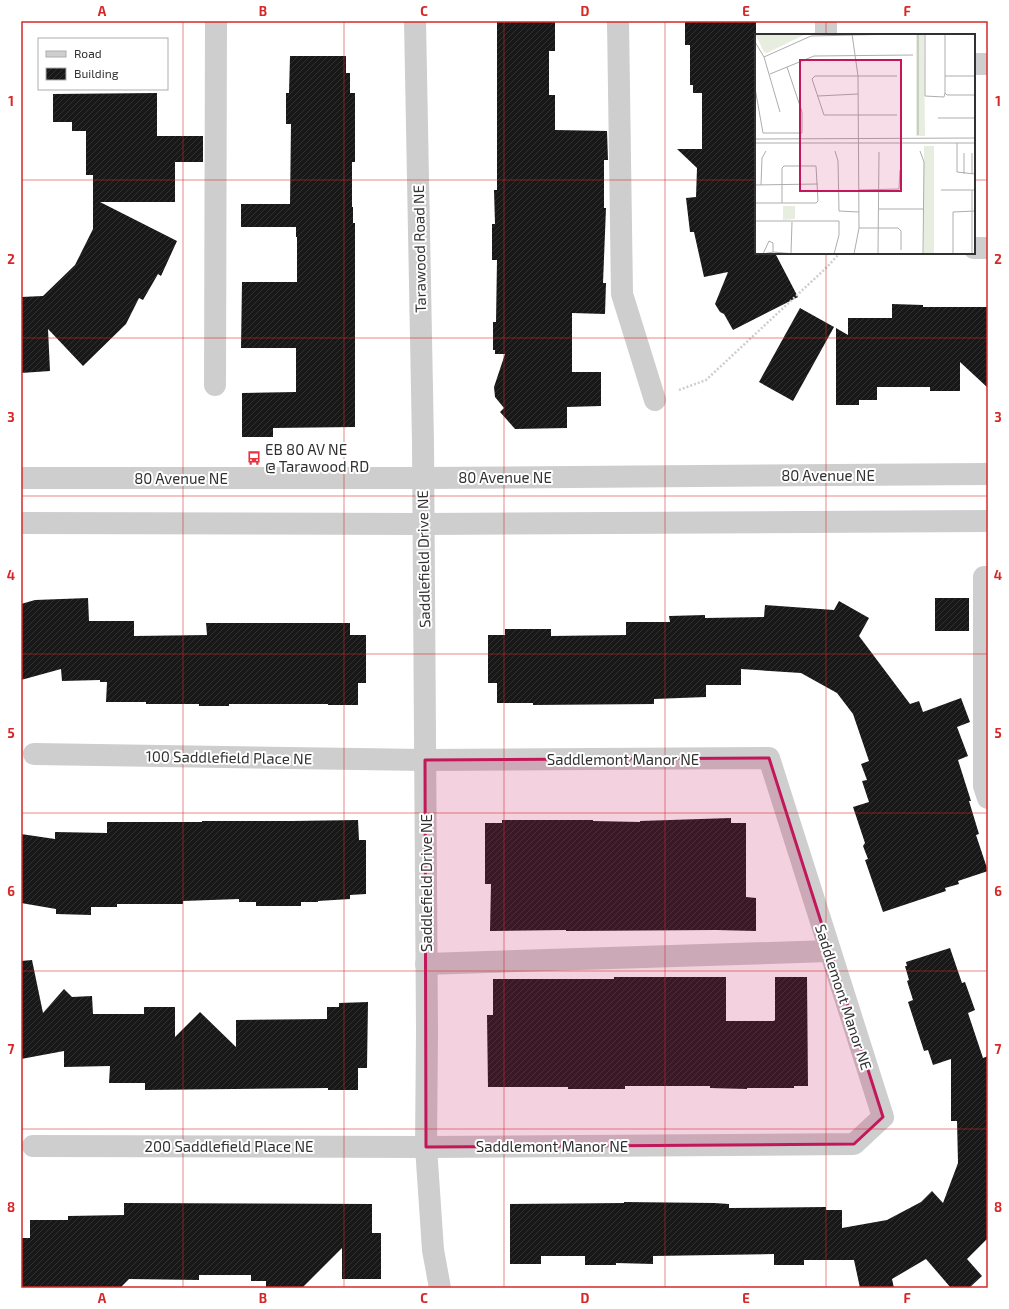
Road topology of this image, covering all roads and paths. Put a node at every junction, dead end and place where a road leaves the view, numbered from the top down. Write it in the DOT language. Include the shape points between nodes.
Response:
graph roads {
  1 [pos="216,21"];
  2 [pos="415,21"];
  3 [pos="618,21"];
  4 [pos="826,21"];
  5 [pos="826,34"];
  6 [pos="975,64"];
  7 [pos="988,64"];
  8 [pos="975,248"];
  9 [pos="988,248"];
  10 [pos="839,254"];
  11 [pos="215,385"];
  12 [pos="655,400"];
  13 [pos="988,474"];
  14 [pos="21,478"];
  15 [pos="423,478"];
  16 [pos="988,521"];
  17 [pos="21,523"];
  18 [pos="423,524"];
  19 [pos="988,577"];
  20 [pos="34,754"];
  21 [pos="425,760"];
  22 [pos="988,798"];
  23 [pos="830,952"];
  24 [pos="426,964"];
  25 [pos="33,1146"];
  26 [pos="426,1147"];
  27 [pos="440,1288"];
  1 -- 11 [label="street"];
  2 -- 15 [label="street, Tarawood Road NE"];
  3 -- 12 [label="street" via="622,294"];
  4 -- 5 [label="street"];
  6 -- 7 [label="street"];
  8 -- 9 [label="street"];
  10 -- 12 [label="path" via="706,380"];
  13 -- 15 [label="street, 80 Avenue NE"];
  14 -- 15 [label="street, 80 Avenue NE"];
  15 -- 18 [label="street, Saddlefield Drive NE"];
  16 -- 18 [label="street"];
  17 -- 18 [label="street"];
  18 -- 21 [label="street, Saddlefield Drive NE"];
  19 -- 22 [label="street" via="984,577 984,786"];
  20 -- 21 [label="street, 100 Saddlefield Place NE"];
  21 -- 23 [label="street, Saddlemont Manor NE" via="769,758"];
  21 -- 24 [label="street, Saddlefield Drive NE"];
  23 -- 24 [label="street"];
  23 -- 26 [label="street, Saddlemont Manor NE" via="883,1117 854,1144"];
  24 -- 26 [label="street, Saddlefield Drive NE"];
  25 -- 26 [label="street, 200 Saddlefield Place NE"];
  26 -- 27 [label="street, Saddlefield Drive NE" via="433,1250"];
}
